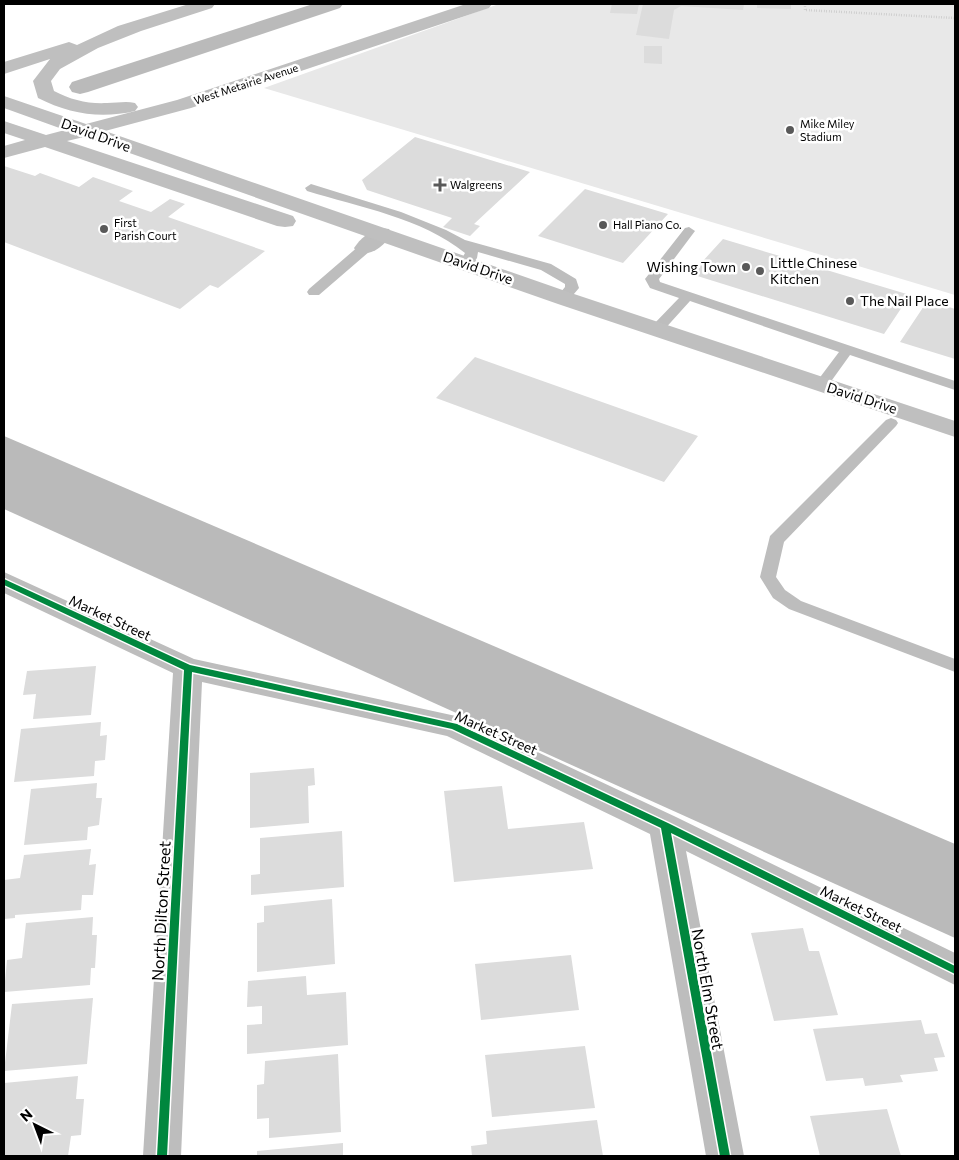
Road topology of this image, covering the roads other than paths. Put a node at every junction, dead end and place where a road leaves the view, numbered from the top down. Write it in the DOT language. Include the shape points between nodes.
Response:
graph roads {
  1 [pos="206,4"];
  2 [pos="483,4"];
  3 [pos="141,24"];
  4 [pos="4,68"];
  5 [pos="289,70"];
  6 [pos="4,102"];
  7 [pos="4,127"];
  8 [pos="84,131"];
  9 [pos="45,140"];
  10 [pos="4,152"];
  11 [pos="311,188"];
  12 [pos="689,231"];
  13 [pos="373,241"];
  14 [pos="465,254"];
  15 [pos="314,292"];
  16 [pos="688,296"];
  17 [pos="657,329"];
  18 [pos="847,350"];
  19 [pos="822,384"];
  20 [pos="955,386"];
  21 [pos="891,423"];
  22 [pos="955,429"];
  23 [pos="955,445"];
  24 [pos="4,582"];
  25 [pos="955,666"];
  26 [pos="188,668"];
  27 [pos="665,826"];
  28 [pos="955,970"];
  29 [pos="162,1156"];
  30 [pos="725,1156"];
  1 -- 3 [label="main road"];
  2 -- 5 [label="main road, West Metairie Avenue"];
  3 -- 4 [label="main road"];
  3 -- 5 [label="main road" via="92,44 53,65 42,81 45,94 65,105 104,111 156,103 232,78"];
  5 -- 8 [label="main road, West Metairie Avenue" via="184,104"];
  6 -- 8 [label="main road, David Drive"];
  7 -- 9 [label="main road, David Drive"];
  8 -- 9 [label="main road, West Metairie Avenue"];
  8 -- 13 [label="main road, David Drive"];
  9 -- 10 [label="main road, West Metairie Avenue"];
  9 -- 13 [label="main road, David Drive"];
  11 -- 14 [label="lane" via="448,235"];
  12 -- 16 [label="lane" via="652,279 656,285"];
  13 -- 14 [label="main road, David Drive"];
  13 -- 15 [label="lane"];
  13 -- 21 [label="main road, David Drive"];
  14 -- 17 [label="main road, David Drive" via="563,298"];
  16 -- 17 [label="lane"];
  16 -- 18 [label="lane"];
  17 -- 19 [label="main road, David Drive"];
  18 -- 19 [label="lane"];
  18 -- 20 [label="lane"];
  19 -- 22 [label="main road, David Drive"];
  21 -- 23 [label="main road, David Drive"];
  21 -- 25 [label="lane" via="776,540 768,577 779,594 795,605"];
  24 -- 26 [label="street, Market Street"];
  26 -- 27 [label="street, Market Street" via="454,726"];
  26 -- 29 [label="street, North Dilton Street"];
  27 -- 28 [label="street, Market Street"];
  27 -- 30 [label="street, North Elm Street"];
}
